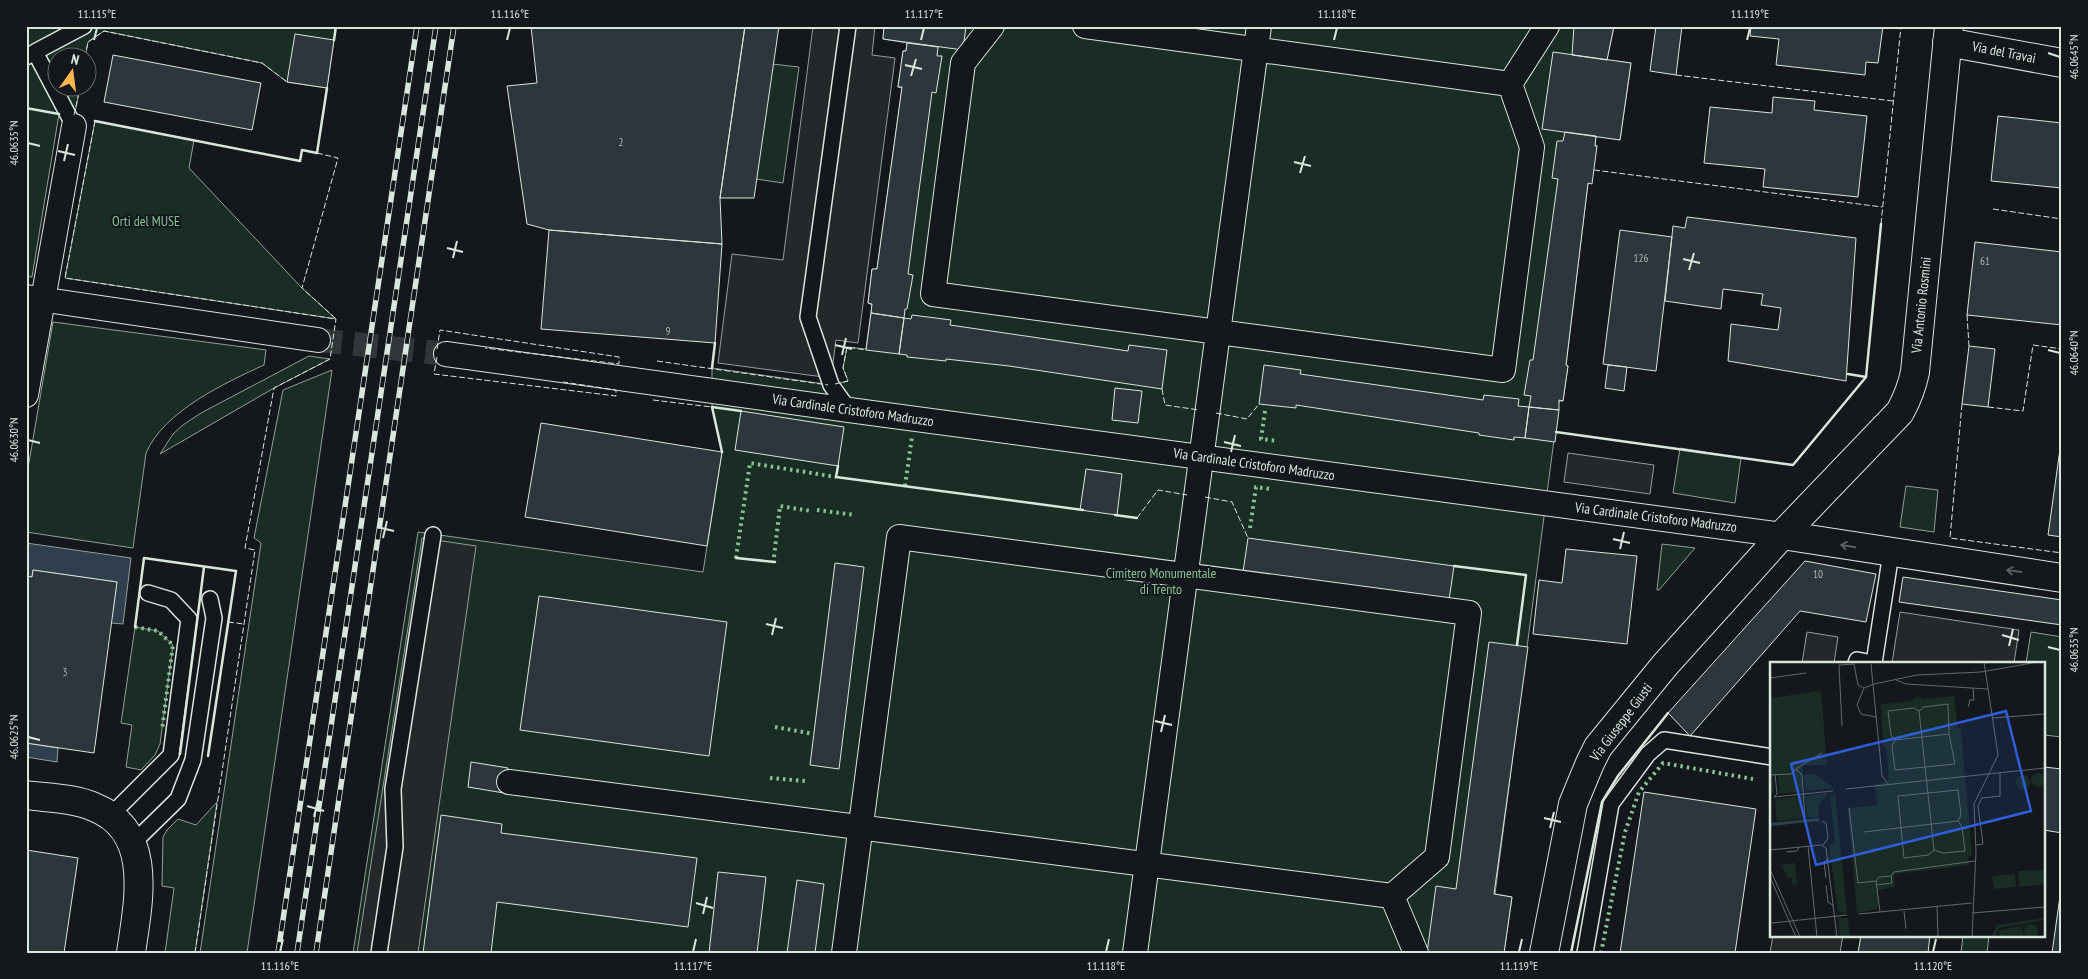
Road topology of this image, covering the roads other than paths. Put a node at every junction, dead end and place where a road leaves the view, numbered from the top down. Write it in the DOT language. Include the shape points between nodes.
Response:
graph roads {
  1 [pos="84,26"];
  2 [pos="848,26"];
  3 [pos="992,26"];
  4 [pos="1085,26"];
  5 [pos="1547,26"];
  6 [pos="1948,34"];
  7 [pos="1257,38"];
  8 [pos="31,55"];
  9 [pos="2062,63"];
  10 [pos="1510,84"];
  11 [pos="74,126"];
  12 [pos="35,298"];
  13 [pos="1218,332"];
  14 [pos="318,340"];
  15 [pos="446,354"];
  16 [pos="26,395"];
  17 [pos="849,410"];
  18 [pos="1201,457"];
  19 [pos="433,535"];
  20 [pos="1782,535"];
  21 [pos="1891,553"];
  22 [pos="1186,576"];
  23 [pos="2062,578"];
  24 [pos="148,593"];
  25 [pos="210,599"];
  26 [pos="1856,662"];
  27 [pos="1868,662"];
  28 [pos="1874,662"];
  29 [pos="1770,757"];
  30 [pos="509,782"];
  31 [pos="26,795"];
  32 [pos="111,816"];
  33 [pos="861,827"];
  34 [pos="132,844"];
  35 [pos="1148,864"];
  36 [pos="1392,896"];
  37 [pos="128,951"];
  38 [pos="379,953"];
  39 [pos="844,953"];
  40 [pos="1136,953"];
  41 [pos="1416,953"];
  42 [pos="1544,953"];
  43 [pos="1584,953"];
  1 -- 8 [label="lane"];
  2 -- 17 [label="lane" via="808,317 832,385"];
  3 -- 13 [label="street" via="963,63 933,294"];
  4 -- 7 [label="street"];
  5 -- 10 [label="street"];
  6 -- 9 [label="street, Via del Travai"];
  6 -- 20 [label="street, Via Antonio Rosmini" via="1913,385 1900,412"];
  7 -- 10 [label="street"];
  7 -- 13 [label="street"];
  8 -- 11 [label="lane"];
  10 -- 13 [label="street" via="1532,147 1503,370"];
  11 -- 12 [label="street"];
  12 -- 14 [label="street"];
  12 -- 16 [label="street"];
  13 -- 18 [label="street"];
  15 -- 17 [label="street, Via Cardinale Cristoforo Madruzzo"];
  17 -- 18 [label="street, Via Cardinale Cristoforo Madruzzo"];
  18 -- 20 [label="street, Via Cardinale Cristoforo Madruzzo"];
  18 -- 22 [label="street"];
  19 -- 38 [label="lane" via="393,789 395,847"];
  21 -- 20 [label="street, Via Cardinale Cristoforo Madruzzo, one-way"];
  20 -- 42 [label="street, Via Giuseppe Giusti" via="1665,665 1598,747 1573,804"];
  23 -- 21 [label="street, Via Cardinale Cristoforo Madruzzo, one-way"];
  21 -- 28 [label="lane"];
  22 -- 33 [label="street" via="899,537"];
  22 -- 35 [label="street"];
  22 -- 36 [label="street" via="1469,613 1437,856"];
  24 -- 32 [label="lane" via="171,600 189,619 171,755"];
  25 -- 34 [label="lane" via="214,618 193,760 178,799"];
  26 -- 27 [label="lane"];
  29 -- 43 [label="lane" via="1664,740 1648,754 1611,804"];
  30 -- 33 [label="street"];
  31 -- 32 [label="street" via="92,806"];
  32 -- 34 [label="street" via="124,827"];
  33 -- 35 [label="street"];
  33 -- 39 [label="street"];
  34 -- 37 [label="street" via="139,869 139,895"];
  35 -- 36 [label="street"];
  35 -- 40 [label="street"];
  36 -- 41 [label="street"];
}
